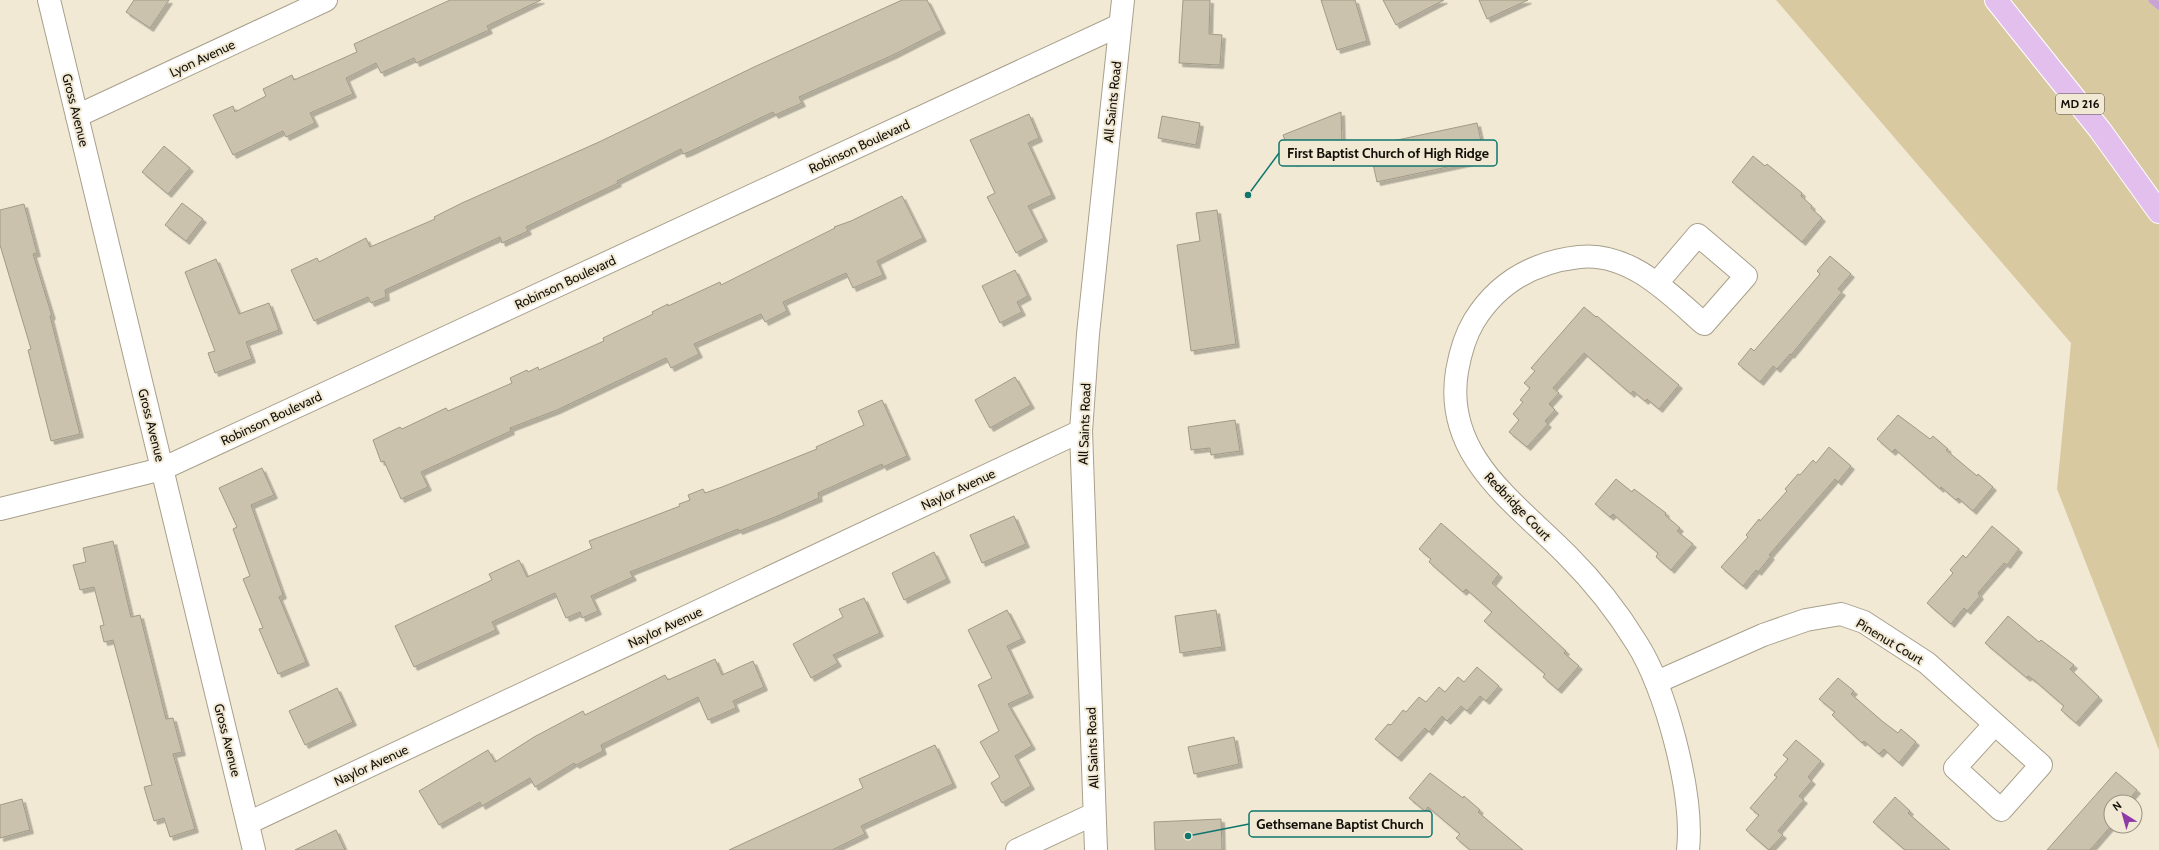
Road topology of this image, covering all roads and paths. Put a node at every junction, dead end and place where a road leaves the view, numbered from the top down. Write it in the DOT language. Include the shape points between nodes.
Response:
graph roads {
  1 [pos="49,0"];
  2 [pos="326,0"];
  3 [pos="1123,0"];
  4 [pos="1996,0"];
  5 [pos="1120,25"];
  6 [pos="77,116"];
  7 [pos="2159,212"];
  8 [pos="1657,283"];
  9 [pos="1082,431"];
  10 [pos="162,469"];
  11 [pos="0,509"];
  12 [pos="1657,682"];
  13 [pos="1995,724"];
  14 [pos="1094,814"];
  15 [pos="248,823"];
  16 [pos="254,850"];
  17 [pos="1017,850"];
  18 [pos="1096,850"];
  19 [pos="1688,850"];
  1 -- 6 [label="street, Gross Avenue"];
  2 -- 6 [label="street, Lyon Avenue"];
  3 -- 5 [label="street, All Saints Road"];
  4 -- 7 [label="main road, MD 216" via="2100,130"];
  5 -- 9 [label="street, All Saints Road" via="1088,334"];
  5 -- 10 [label="street, Robinson Boulevard"];
  6 -- 10 [label="street, Gross Avenue"];
  8 -- 12 [label="street, Redbridge Court" via="1619,262 1601,257 1582,256 1551,261 1527,271 1495,292 1472,324 1460,354 1454,391 1458,422 1474,459 1498,489 1569,556 1606,598 1637,643"];
  9 -- 14 [label="street, All Saints Road"];
  9 -- 15 [label="street, Naylor Avenue"];
  10 -- 11 [label="street, Robinson Boulevard"];
  10 -- 15 [label="street, Gross Avenue"];
  12 -- 13 [label="street, Pinenut Court" via="1763,635 1806,620 1841,614 1864,622 1927,663"];
  12 -- 19 [label="street, Redbridge Court" via="1676,745 1685,797"];
  14 -- 17 [label="street"];
  14 -- 18 [label="street, All Saints Road"];
  15 -- 16 [label="street, Gross Avenue"];
}
